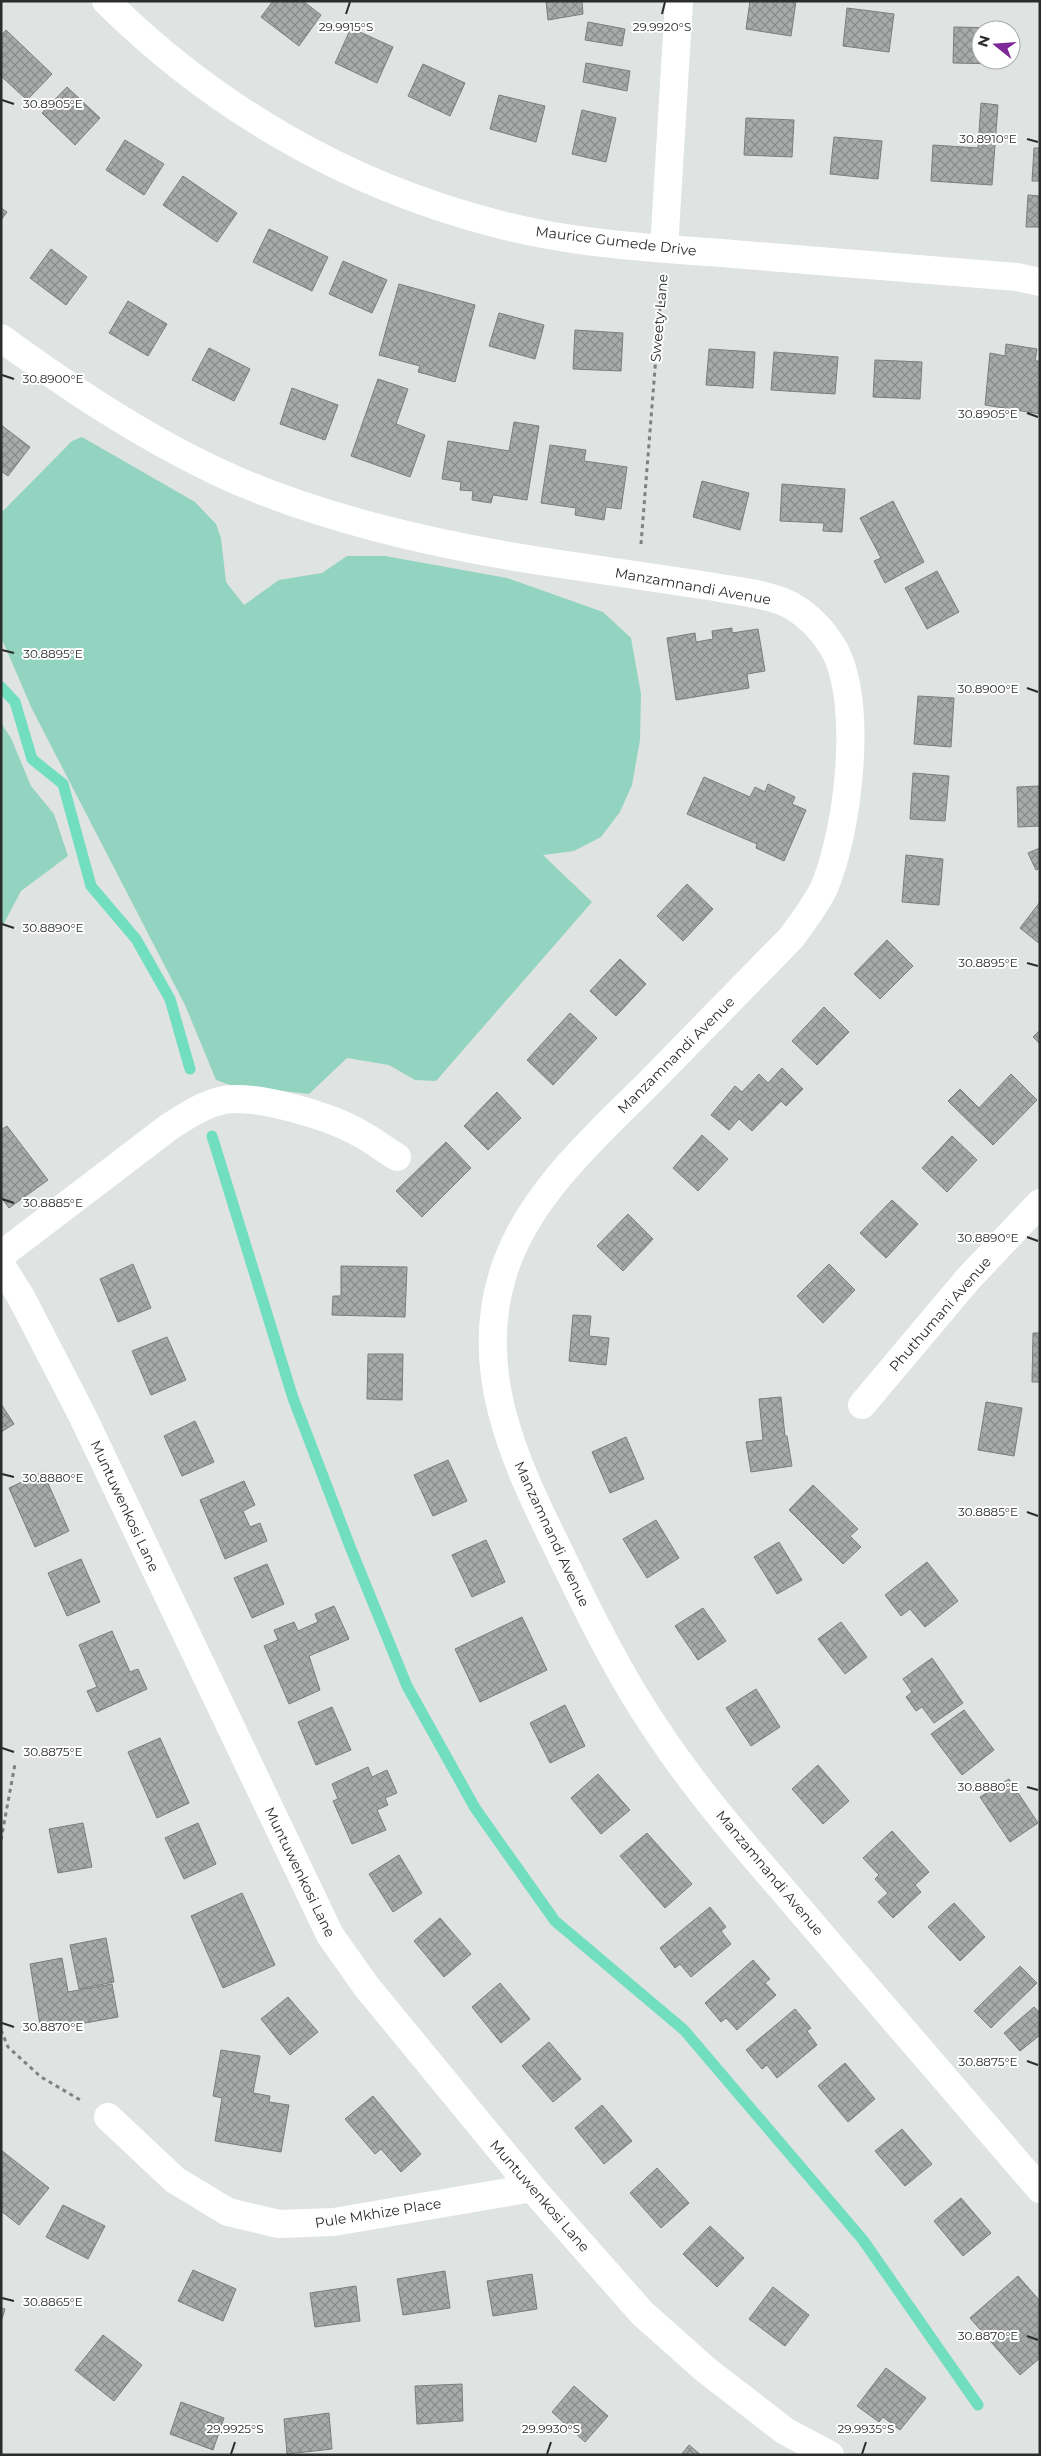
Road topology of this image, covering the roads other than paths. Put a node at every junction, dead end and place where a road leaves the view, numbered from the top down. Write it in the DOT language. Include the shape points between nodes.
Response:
graph roads {
  1 [pos="106,1"];
  2 [pos="679,1"];
  3 [pos="664,249"];
  4 [pos="1040,282"];
  5 [pos="1,338"];
  6 [pos="397,1158"];
  7 [pos="1040,1203"];
  8 [pos="1,1255"];
  9 [pos="1,1265"];
  10 [pos="862,1405"];
  11 [pos="108,2117"];
  12 [pos="532,2188"];
  13 [pos="1040,2188"];
  14 [pos="830,2455"];
  1 -- 3 [label="street, Maurice Gumede Drive" via="187,73 274,133 353,174 427,204 496,224 567,238"];
  2 -- 3 [label="street"];
  3 -- 4 [label="street, Maurice Gumede Drive" via="1017,277"];
  5 -- 13 [label="street, Manzamnandi Avenue" via="55,378 134,427 219,473 301,504 404,534 459,546 755,594 791,606 820,629 835,652 845,682 851,721 848,787 836,853 824,887 809,915 790,938 596,1136 548,1191 507,1261 495,1301 491,1334 493,1372 504,1424 525,1483 590,1615 657,1732 723,1820"];
  6 -- 8 [label="street" via="361,1133 329,1120 253,1099 224,1100 192,1112"];
  7 -- 10 [label="street, Phuthumani Avenue" via="968,1279"];
  9 -- 12 [label="street, Muntuwenkosi Lane" via="22,1297 82,1415 330,1935 366,1986"];
  11 -- 12 [label="street, Pule Mkhize Place" via="175,2180 228,2212 279,2224 334,2222"];
  12 -- 14 [label="street, Muntuwenkosi Lane" via="642,2313 706,2370 785,2431"];
}
